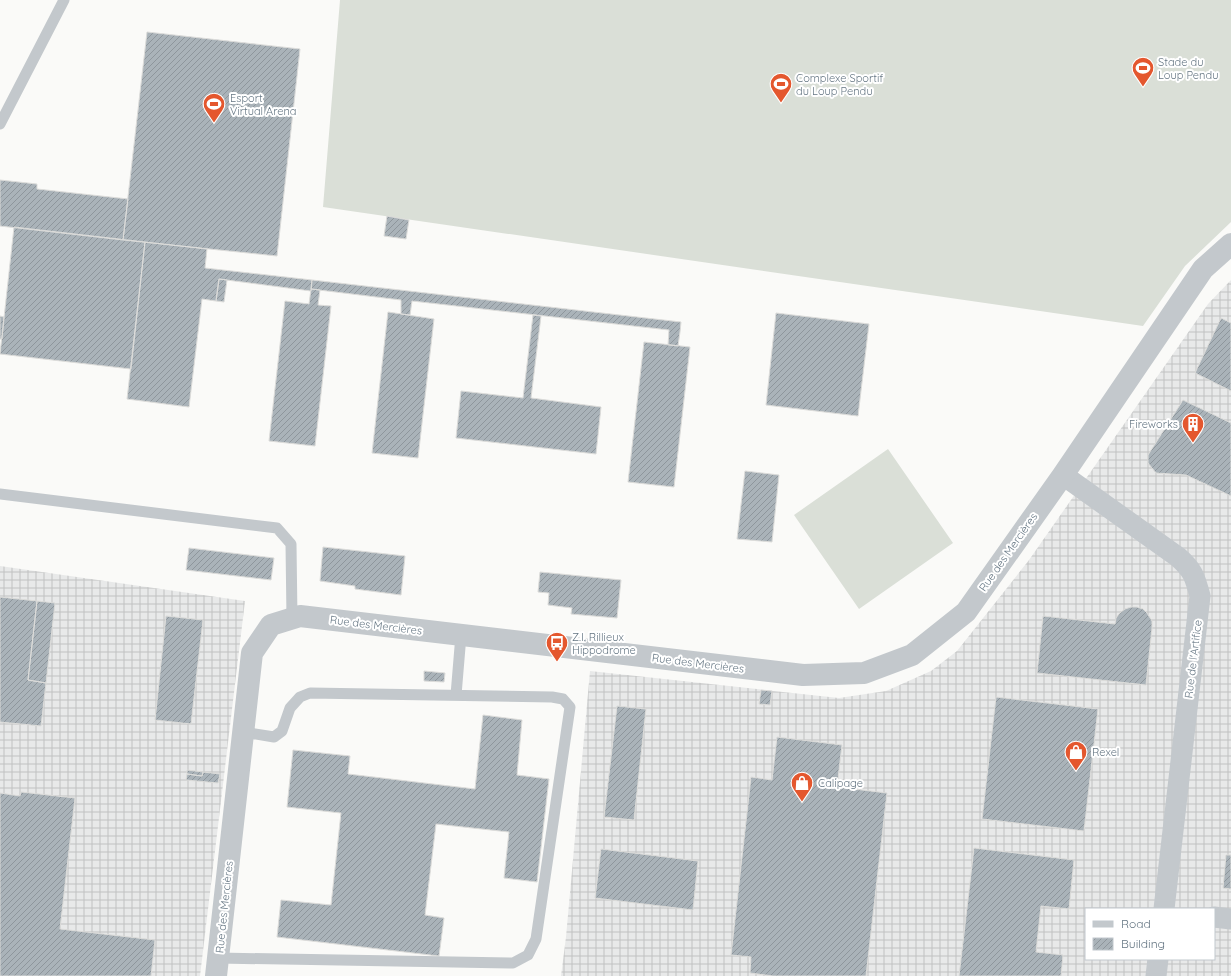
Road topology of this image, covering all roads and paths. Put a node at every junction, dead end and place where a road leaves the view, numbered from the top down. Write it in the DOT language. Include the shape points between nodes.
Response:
graph roads {
  1 [pos="64,0"];
  2 [pos="0,124"];
  3 [pos="1231,244"];
  4 [pos="1063,475"];
  5 [pos="0,494"];
  6 [pos="292,619"];
  7 [pos="461,635"];
  8 [pos="456,695"];
  9 [pos="244,732"];
  10 [pos="1164,908"];
  11 [pos="1215,918"];
  12 [pos="1231,919"];
  13 [pos="1158,960"];
  14 [pos="217,967"];
  15 [pos="1156,976"];
  1 -- 2 [label="lane"];
  3 -- 4 [label="street, Rue des Mercières" via="1203,268"];
  4 -- 7 [label="street, Rue des Mercières" via="966,612 912,655 864,673 803,675"];
  4 -- 10 [label="street, Rue de l'Artifice" via="1189,566 1196,579 1200,596"];
  5 -- 6 [label="lane" via="277,528 291,544"];
  6 -- 7 [label="street, Rue des Mercières" via="300,616"];
  6 -- 9 [label="street, Rue des Mercières" via="271,626 252,653"];
  7 -- 8 [label="lane"];
  8 -- 9 [label="lane" via="310,693 300,697 290,708 282,731 274,737"];
  8 -- 14 [label="lane" via="552,696 563,699 570,707 536,939 528,955 513,963"];
  9 -- 14 [label="street, Rue des Mercières"];
  11 -- 12 [label="street"];
  13 -- 15 [label="street"];
}
